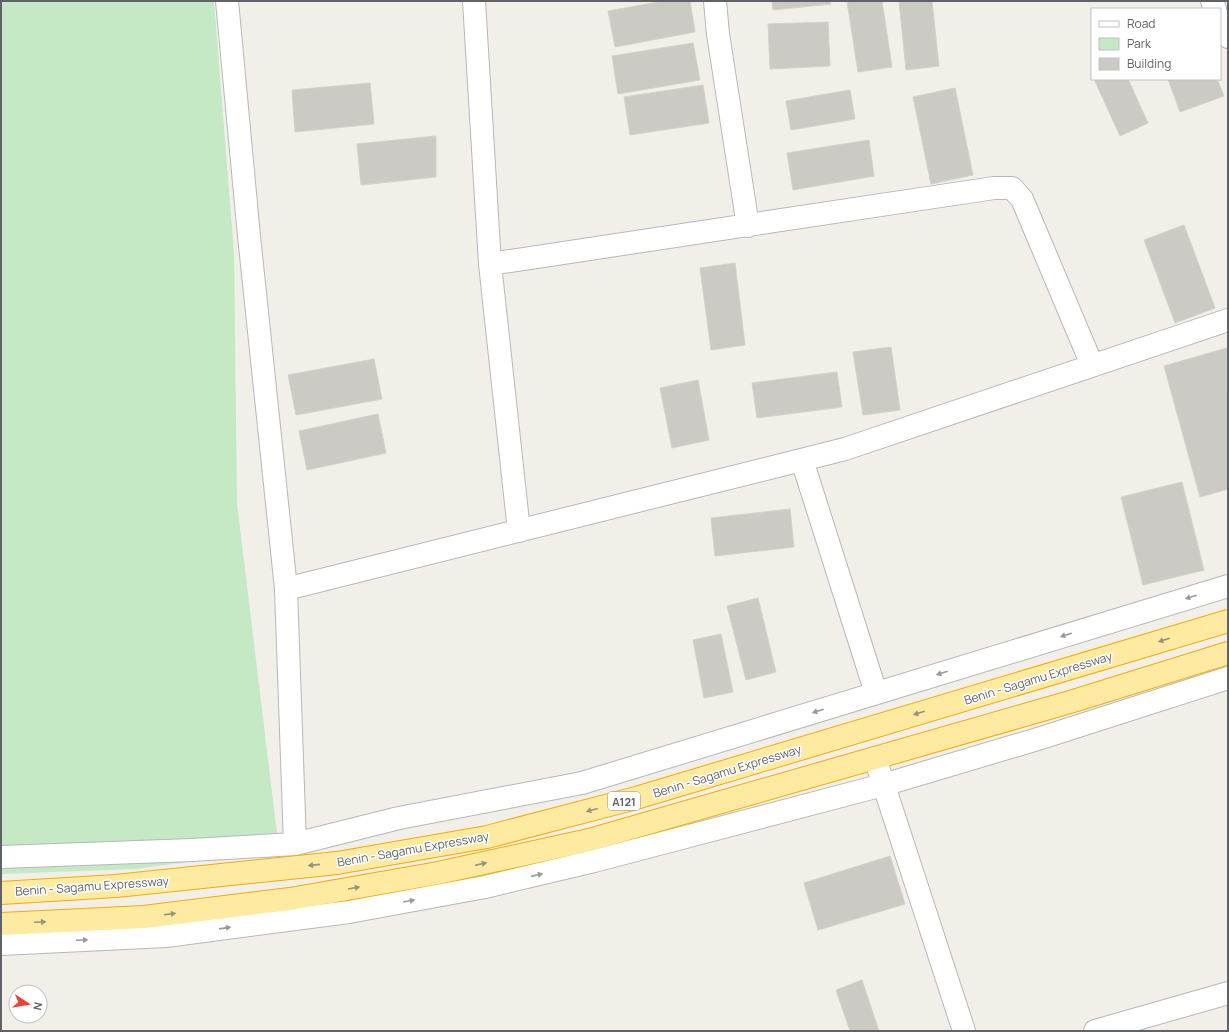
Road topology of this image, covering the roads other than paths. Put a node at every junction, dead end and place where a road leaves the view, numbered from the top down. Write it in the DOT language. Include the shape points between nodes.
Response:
graph roads {
  1 [pos="227,1"];
  2 [pos="474,1"];
  3 [pos="715,1"];
  4 [pos="1221,21"];
  5 [pos="1228,37"];
  6 [pos="748,226"];
  7 [pos="490,264"];
  8 [pos="1228,320"];
  9 [pos="1092,366"];
  10 [pos="802,460"];
  11 [pos="519,531"];
  12 [pos="1228,586"];
  13 [pos="286,589"];
  14 [pos="1228,621"];
  15 [pos="1228,653"];
  16 [pos="1228,678"];
  17 [pos="876,693"];
  18 [pos="875,758"];
  19 [pos="883,785"];
  20 [pos="636,798"];
  21 [pos="642,825"];
  22 [pos="295,844"];
  23 [pos="1,857"];
  24 [pos="1,893"];
  25 [pos="1,924"];
  26 [pos="1,944"];
  27 [pos="1228,994"];
  28 [pos="964,1031"];
  29 [pos="1095,1031"];
  1 -- 13 [label="street"];
  2 -- 7 [label="street"];
  3 -- 6 [label="street"];
  4 -- 5 [label="street"];
  6 -- 7 [label="street"];
  6 -- 9 [label="street" via="994,188 1012,188 1022,199"];
  7 -- 11 [label="street"];
  8 -- 9 [label="street"];
  9 -- 10 [label="street" via="845,449"];
  10 -- 11 [label="street"];
  10 -- 17 [label="street"];
  11 -- 13 [label="street"];
  12 -- 17 [label="street, one-way"];
  13 -- 22 [label="street"];
  14 -- 20 [label="highway, Benin - Sagamu Expressway / A121, one-way"];
  15 -- 18 [label="highway, A121"];
  16 -- 19 [label="street"];
  17 -- 22 [label="street, one-way" via="582,783 399,818"];
  18 -- 19 [label="street"];
  18 -- 21 [label="highway, A121"];
  26 -- 19 [label="street, one-way" via="166,936 356,910 485,887 587,863"];
  19 -- 28 [label="street"];
  20 -- 21 [label="highway"];
  20 -- 24 [label="highway, Benin - Sagamu Expressway / A121, one-way" via="487,837 337,863 116,886"];
  25 -- 21 [label="highway, A121, one-way" via="144,917 290,899 438,873 589,840"];
  22 -- 23 [label="street"];
  27 -- 29 [label="street"];
}
